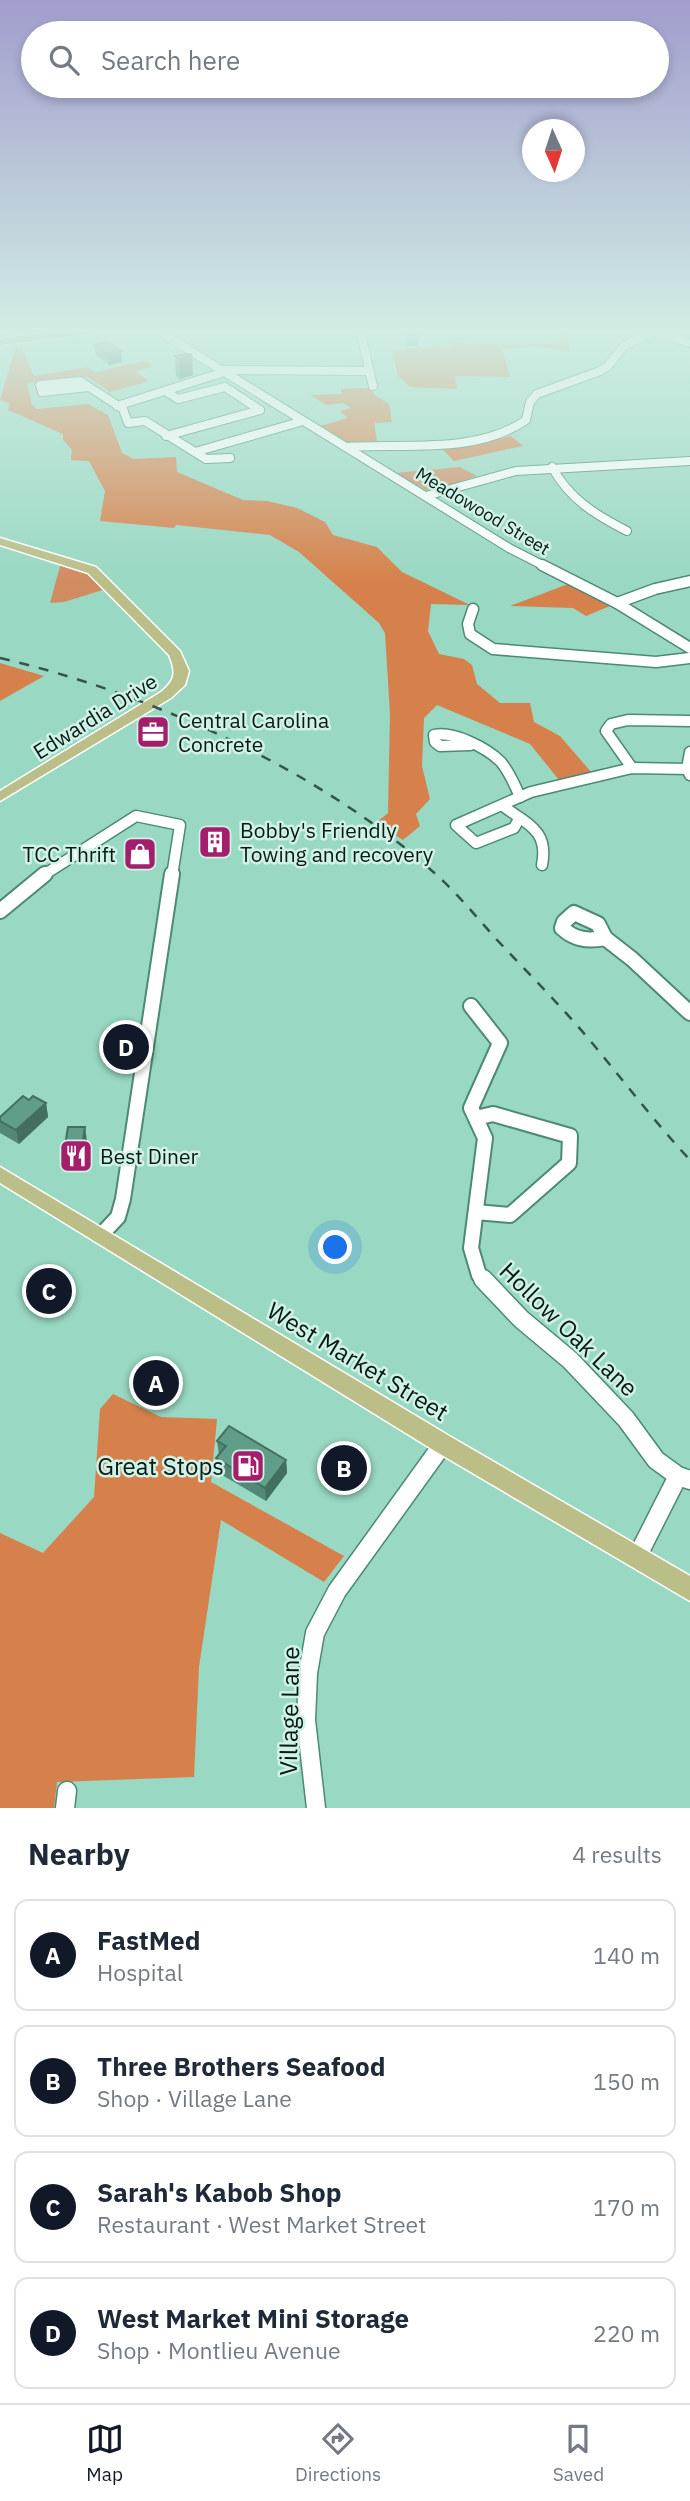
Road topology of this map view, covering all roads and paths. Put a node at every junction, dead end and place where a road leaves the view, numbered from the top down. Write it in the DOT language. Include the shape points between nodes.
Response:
graph roads {
  1 [pos="126,413"];
  2 [pos="248,413"];
  3 [pos="291,413"];
  4 [pos="527,413"];
  5 [pos="303,421"];
  6 [pos="166,436"];
  7 [pos="346,447"];
  8 [pos="195,452"];
  9 [pos="230,458"];
  10 [pos="690,461"];
  11 [pos="552,467"];
  12 [pos="426,496"];
  13 [pos="627,531"];
  14 [pos="0,541"];
  15 [pos="690,581"];
  16 [pos="617,603"];
  17 [pos="473,608"];
  18 [pos="690,648"];
  19 [pos="690,658"];
  20 [pos="690,721"];
  21 [pos="470,745"];
  22 [pos="690,752"];
  23 [pos="632,768"];
  24 [pos="689,771"];
  25 [pos="0,797"];
  26 [pos="520,797"];
  27 [pos="503,806"];
  28 [pos="519,819"];
  29 [pos="542,864"];
  30 [pos="0,911"];
  31 [pos="605,938"];
  32 [pos="471,1006"];
  33 [pos="690,1013"];
  34 [pos="476,1118"];
  35 [pos="0,1174"];
  36 [pos="476,1212"];
  37 [pos="101,1235"];
  38 [pos="443,1444"];
  39 [pos="684,1478"];
  40 [pos="637,1557"];
  41 [pos="690,1589"];
  42 [pos="316,1808"];
  1 -- 6 [label="street" via="128,423 145,421"];
  2 -- 6 [label="street"];
  3 -- 5 [label="street, Meadowood Street"];
  4 -- 7 [label="street" via="526,420 504,435 472,441"];
  5 -- 7 [label="street, Meadowood Street"];
  5 -- 8 [label="street"];
  6 -- 8 [label="street"];
  7 -- 12 [label="street, Meadowood Street"];
  8 -- 9 [label="street" via="206,458"];
  10 -- 11 [label="street"];
  11 -- 12 [label="street" via="490,476"];
  11 -- 13 [label="street" via="577,502"];
  12 -- 16 [label="street, Meadowood Street" via="509,548"];
  14 -- 25 [label="main road, Edwardia Drive" via="97,574 174,654 182,671 177,685 166,695"];
  15 -- 16 [label="street"];
  16 -- 18 [label="street, Meadowood Street"];
  17 -- 19 [label="street" via="467,630 472,638 493,649 656,662"];
  20 -- 23 [label="street" via="611,724 606,730"];
  21 -- 26 [label="street" via="497,759"];
  22 -- 24 [label="street"];
  23 -- 24 [label="street"];
  23 -- 26 [label="street"];
  26 -- 27 [label="street"];
  27 -- 28 [label="street"];
  27 -- 28 [label="street" via="456,824 476,843 514,828"];
  28 -- 29 [label="street" via="544,838 547,849"];
  30 -- 37 [label="street" via="36,880 136,816 180,825 123,1199 118,1217"];
  31 -- 33 [label="street"];
  32 -- 34 [label="street, Hollow Oak Lane" via="500,1042 471,1108"];
  34 -- 36 [label="street, Hollow Oak Lane" via="485,1138"];
  34 -- 36 [label="street" via="493,1114 570,1136 569,1163 510,1215"];
  35 -- 37 [label="main road, West Market Street"];
  36 -- 39 [label="street, Hollow Oak Lane" via="471,1248 479,1275 570,1360 626,1419 656,1460"];
  37 -- 38 [label="main road, West Market Street"];
  38 -- 40 [label="main road, West Market Street"];
  38 -- 42 [label="street, Village Lane" via="343,1583 315,1632 309,1672 308,1745"];
  39 -- 40 [label="street, Hollow Oak Lane"];
  40 -- 41 [label="main road, West Market Street"];
}
